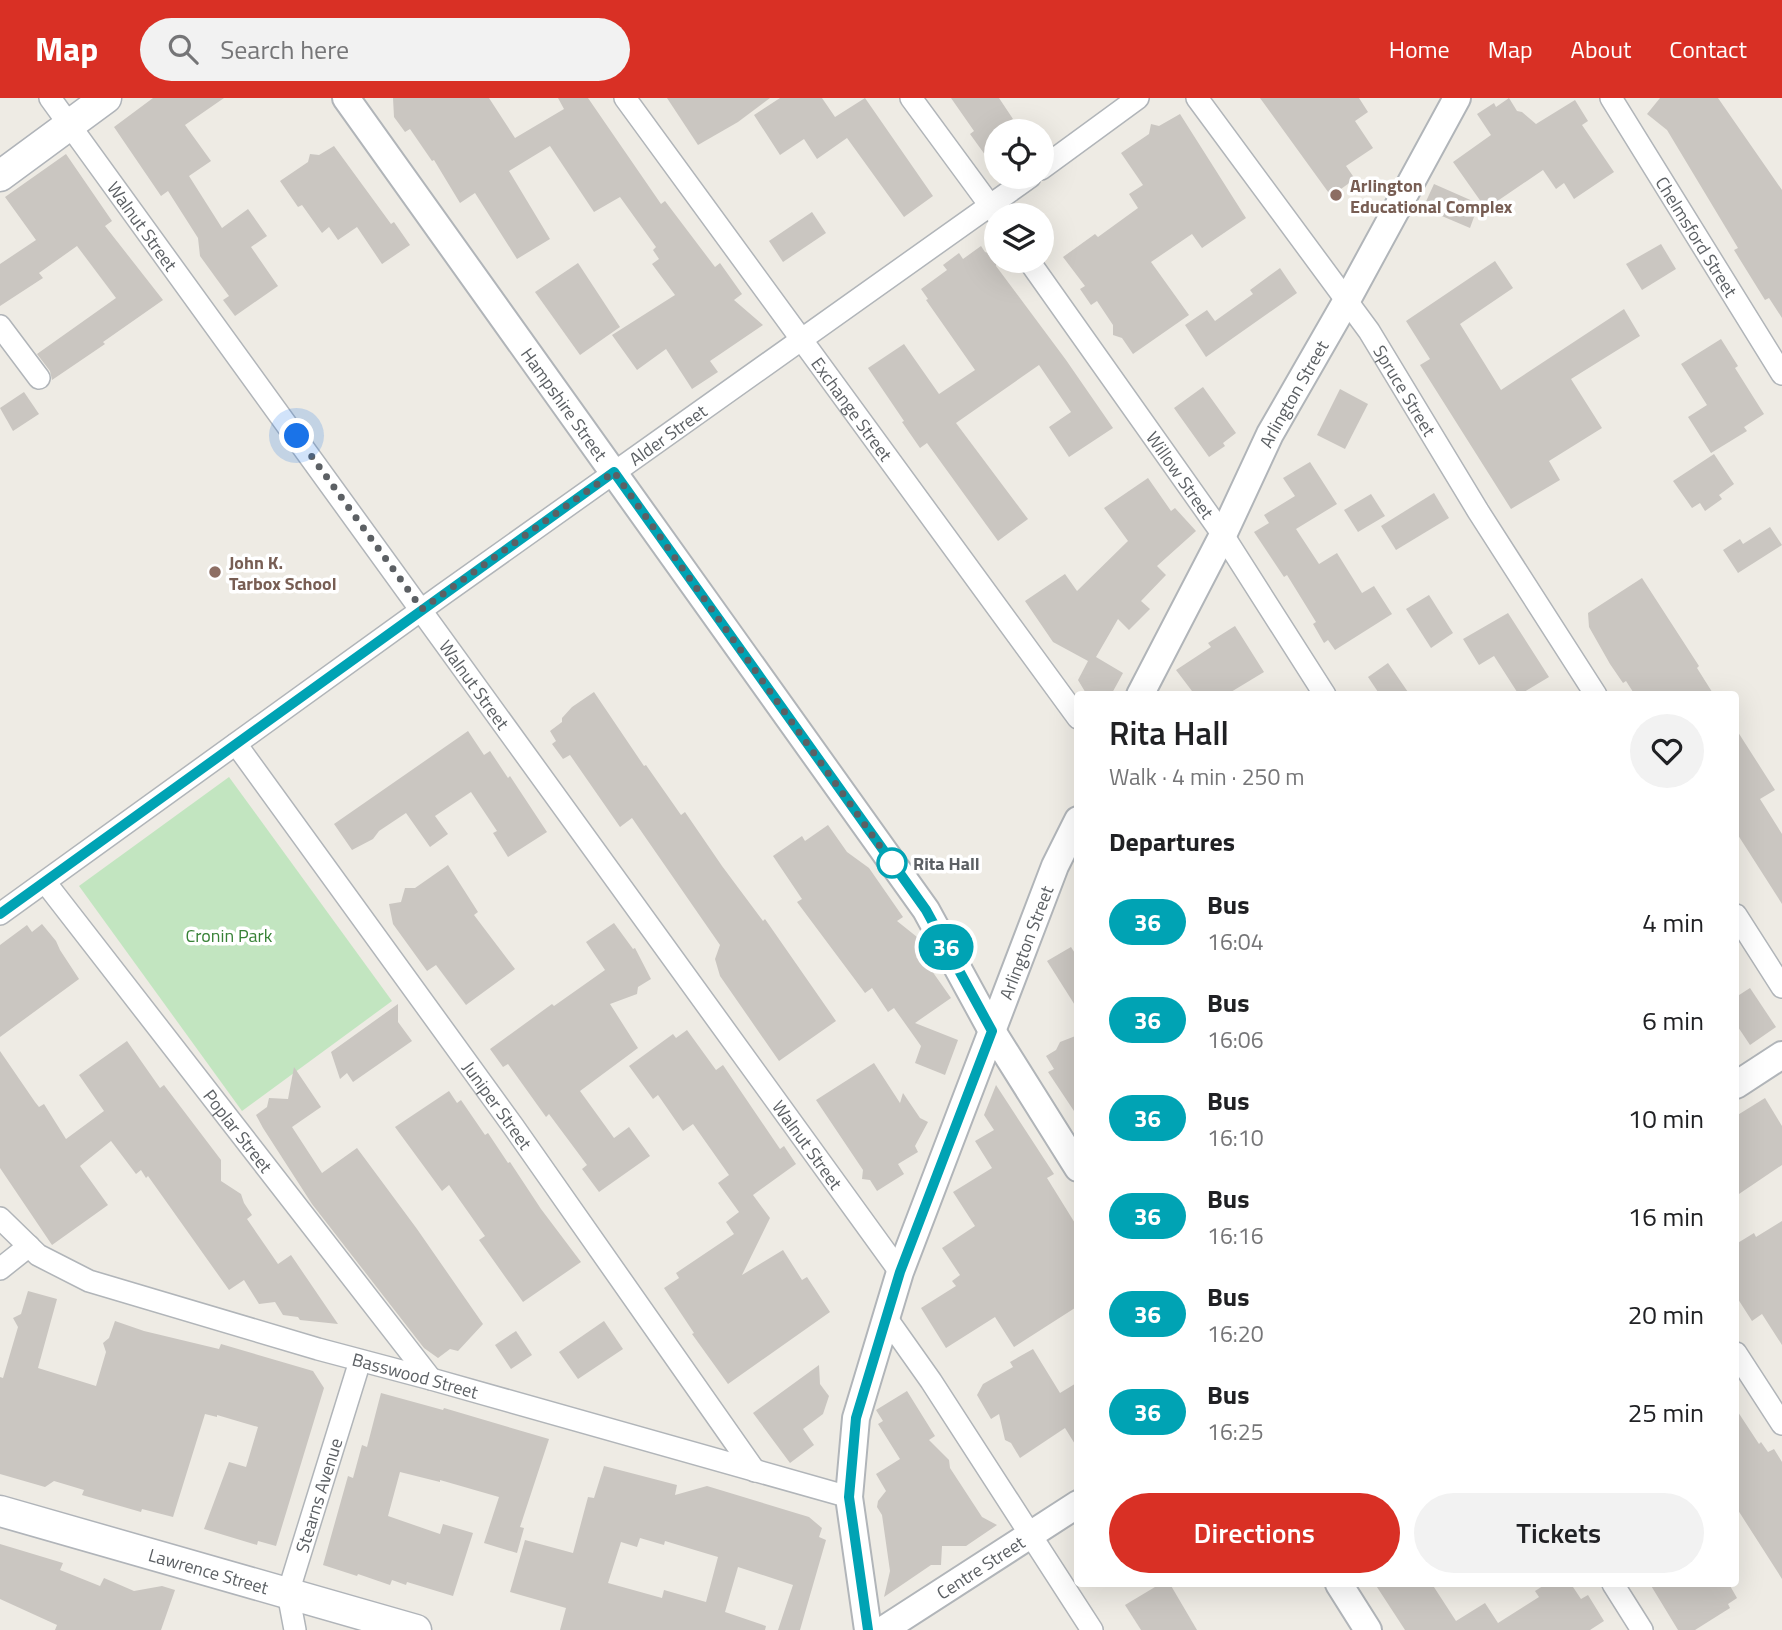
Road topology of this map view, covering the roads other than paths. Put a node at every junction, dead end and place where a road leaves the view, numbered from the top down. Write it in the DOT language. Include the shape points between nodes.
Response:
graph roads {
  1 [pos="50,98"];
  2 [pos="106,98"];
  3 [pos="346,98"];
  4 [pos="625,98"];
  5 [pos="911,98"];
  6 [pos="1138,98"];
  7 [pos="1197,98"];
  8 [pos="1457,98"];
  9 [pos="1611,98"];
  10 [pos="70,125"];
  11 [pos="1054,159"];
  12 [pos="0,176"];
  13 [pos="1017,189"];
  14 [pos="988,203"];
  15 [pos="1002,203"];
  16 [pos="984,218"];
  17 [pos="1037,273"];
  18 [pos="1347,300"];
  19 [pos="0,326"];
  20 [pos="803,340"];
  21 [pos="1782,374"];
  22 [pos="39,378"];
  23 [pos="614,472"];
  24 [pos="1223,535"];
  25 [pos="422,609"];
  26 [pos="1142,691"];
  27 [pos="1322,691"];
  28 [pos="1593,691"];
  29 [pos="1074,713"];
  30 [pos="236,744"];
  31 [pos="1074,828"];
  32 [pos="45,881"];
  33 [pos="0,914"];
  34 [pos="1739,920"];
  35 [pos="1782,987"];
  36 [pos="992,1031"];
  37 [pos="1782,1055"];
  38 [pos="1739,1083"];
  39 [pos="1074,1162"];
  40 [pos="0,1217"];
  41 [pos="29,1246"];
  42 [pos="0,1269"];
  43 [pos="900,1272"];
  44 [pos="885,1316"];
  45 [pos="1739,1358"];
  46 [pos="360,1361"];
  47 [pos="431,1379"];
  48 [pos="1782,1424"];
  49 [pos="755,1471"];
  50 [pos="849,1497"];
  51 [pos="1074,1507"];
  52 [pos="0,1511"];
  53 [pos="1031,1534"];
  54 [pos="1341,1587"];
  55 [pos="1615,1587"];
  56 [pos="288,1593"];
  57 [pos="295,1630"];
  58 [pos="416,1630"];
  59 [pos="868,1630"];
  60 [pos="883,1630"];
  61 [pos="1092,1630"];
  62 [pos="1368,1630"];
  63 [pos="1642,1630"];
  1 -- 10 [label="street, Walnut Street"];
  2 -- 10 [label="main road"];
  3 -- 23 [label="street, Hampshire Street"];
  4 -- 20 [label="street, Exchange Street"];
  5 -- 14 [label="street"];
  6 -- 11 [label="street"];
  7 -- 18 [label="street, Spruce Street"];
  8 -- 18 [label="street, Arlington Street"];
  9 -- 21 [label="street, Chelmsford Street"];
  10 -- 12 [label="main road"];
  10 -- 25 [label="street, Walnut Street"];
  13 -- 15 [label="street, Alder Street"];
  16 -- 20 [label="street, Alder Street"];
  17 -- 24 [label="street, Willow Street"];
  18 -- 24 [label="street, Arlington Street" via="1270,434"];
  18 -- 28 [label="street, Spruce Street"];
  19 -- 22 [label="street"];
  20 -- 23 [label="street, Alder Street"];
  20 -- 29 [label="street, Exchange Street"];
  23 -- 25 [label="street, Alder Street"];
  23 -- 36 [label="street, Hampshire Street" via="926,910"];
  24 -- 26 [label="street, Arlington Street"];
  24 -- 27 [label="street, Willow Street"];
  25 -- 30 [label="street, Alder Street"];
  25 -- 43 [label="street, Walnut Street"];
  30 -- 32 [label="street, Alder Street"];
  30 -- 49 [label="street, Juniper Street"];
  31 -- 36 [label="street, Arlington Street"];
  32 -- 33 [label="street, Alder Street"];
  32 -- 47 [label="street, Poplar Street"];
  34 -- 35 [label="street"];
  36 -- 39 [label="street, Hampshire Street"];
  36 -- 43 [label="street, Arlington Street"];
  37 -- 38 [label="street"];
  40 -- 41 [label="street, Basswood Street"];
  41 -- 42 [label="street"];
  41 -- 46 [label="street, Basswood Street" via="89,1281"];
  43 -- 44 [label="street, Arlington Street"];
  44 -- 50 [label="street, Arlington Street" via="856,1418"];
  44 -- 53 [label="street"];
  45 -- 48 [label="street"];
  46 -- 47 [label="street, Basswood Street"];
  46 -- 56 [label="street, Stearns Avenue"];
  47 -- 49 [label="street, Basswood Street"];
  49 -- 50 [label="street, Basswood Street"];
  50 -- 59 [label="street, Arlington Street"];
  51 -- 53 [label="street, Centre Street"];
  52 -- 56 [label="main road, Lawrence Street"];
  53 -- 60 [label="street, Centre Street"];
  53 -- 61 [label="street"];
  54 -- 62 [label="street"];
  55 -- 63 [label="street"];
  56 -- 57 [label="street, Stearns Avenue"];
  56 -- 58 [label="main road, Lawrence Street"];
}
